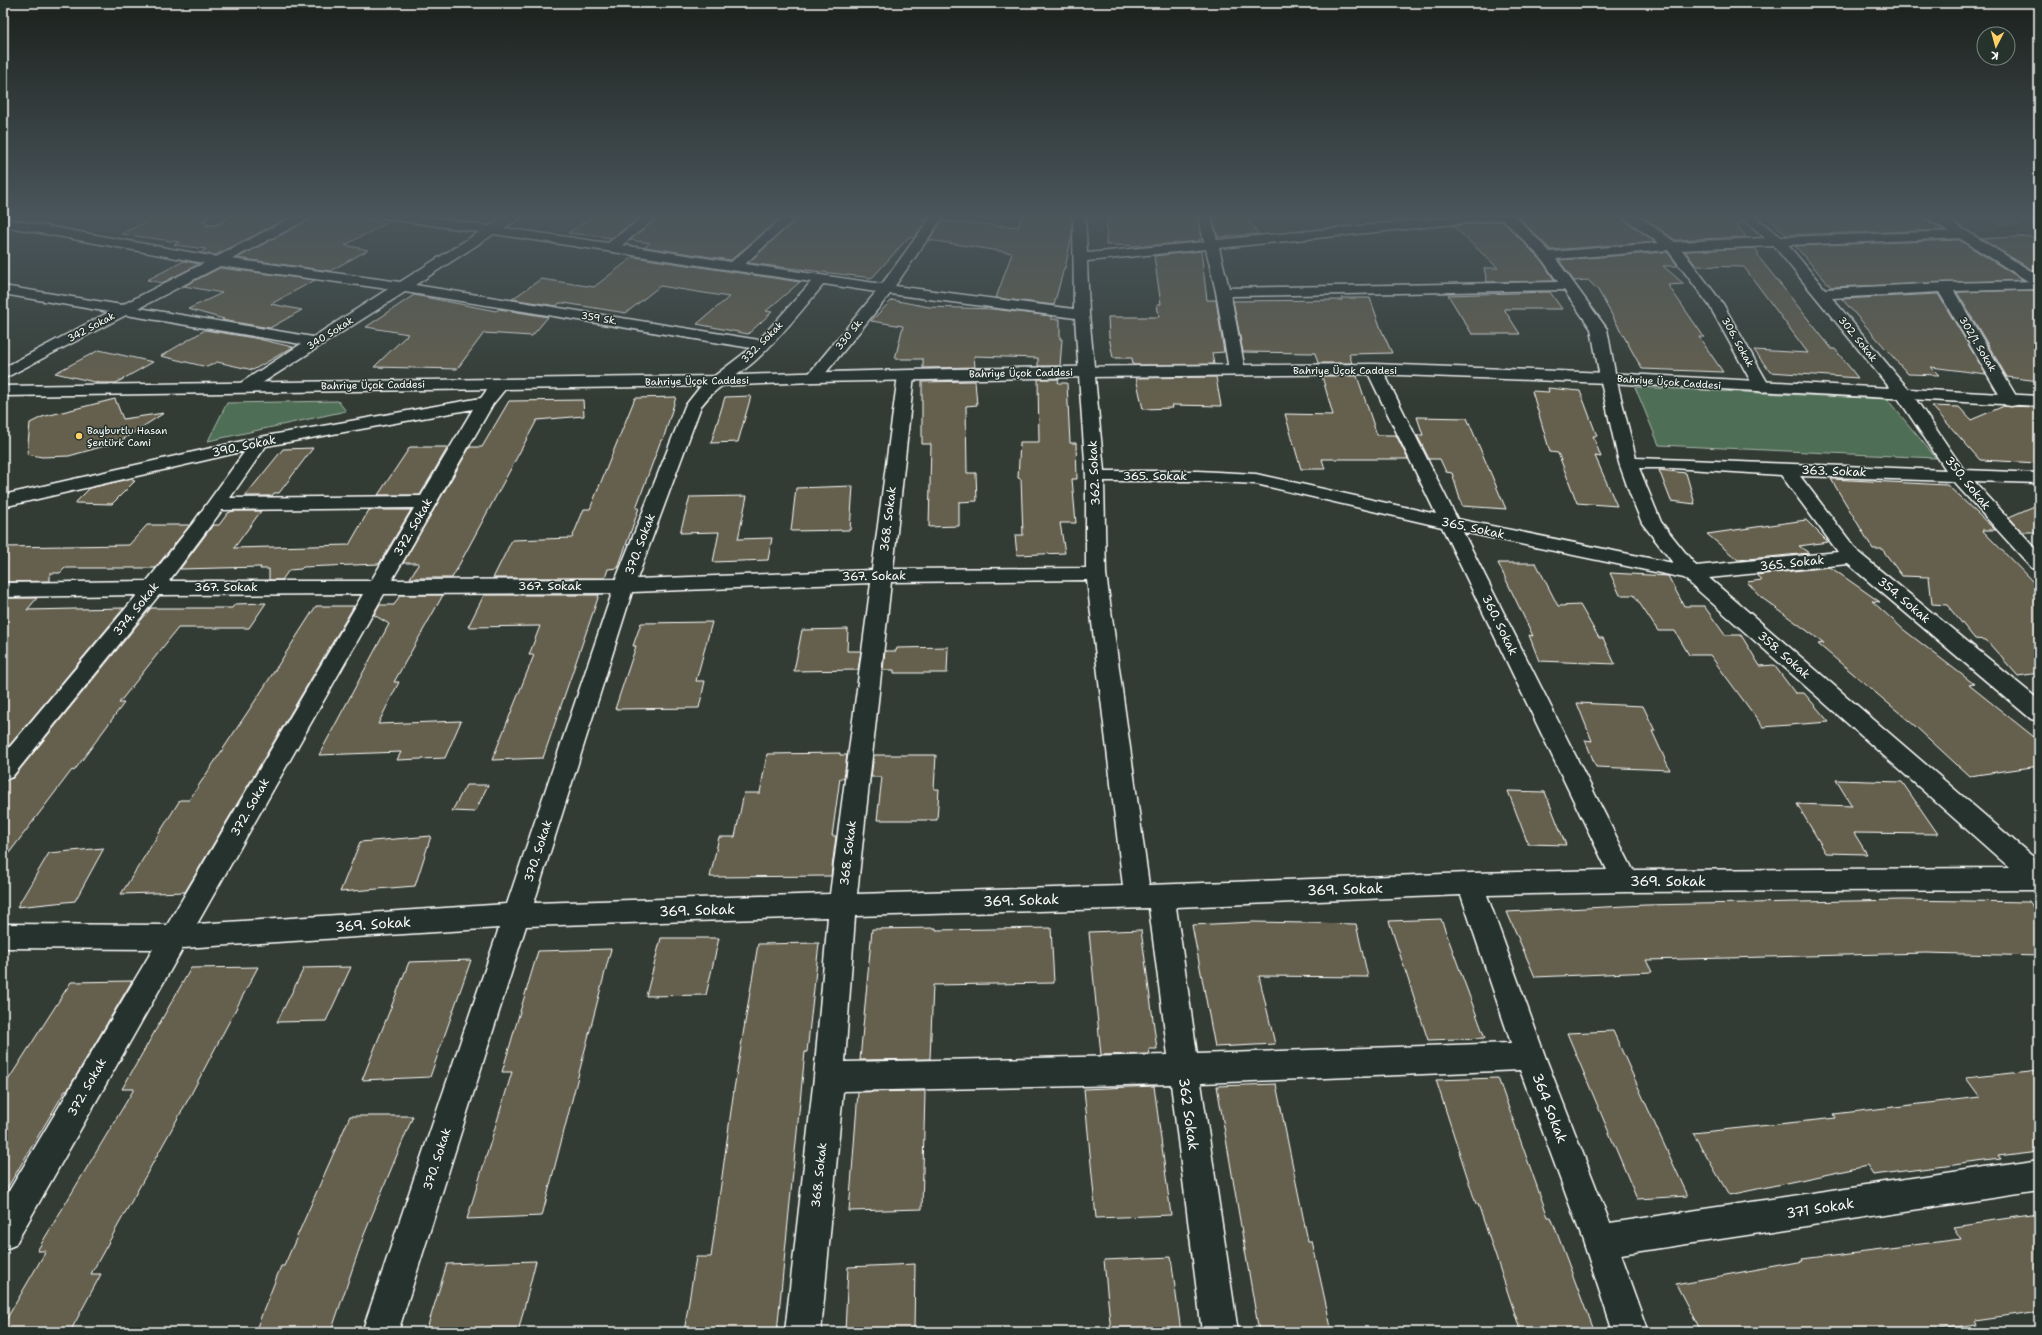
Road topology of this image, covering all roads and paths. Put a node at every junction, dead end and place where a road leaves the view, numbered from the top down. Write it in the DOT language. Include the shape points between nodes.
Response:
graph roads {
  1 [pos="188,276"];
  2 [pos="326,276"];
  3 [pos="419,276"];
  4 [pos="799,276"];
  5 [pos="895,276"];
  6 [pos="1081,276"];
  7 [pos="1219,276"];
  8 [pos="1562,276"];
  9 [pos="1695,276"];
  10 [pos="1806,276"];
  11 [pos="2028,276"];
  12 [pos="820,280"];
  13 [pos="2039,283"];
  14 [pos="1569,286"];
  15 [pos="402,287"];
  16 [pos="1944,287"];
  17 [pos="886,289"];
  18 [pos="3,290"];
  19 [pos="1223,292"];
  20 [pos="1821,294"];
  21 [pos="123,311"];
  22 [pos="1082,314"];
  23 [pos="314,342"];
  24 [pos="763,345"];
  25 [pos="1374,369"];
  26 [pos="1237,370"];
  27 [pos="1087,372"];
  28 [pos="3,374"];
  29 [pos="906,375"];
  30 [pos="814,377"];
  31 [pos="1608,378"];
  32 [pos="715,381"];
  33 [pos="502,383"];
  34 [pos="245,387"];
  35 [pos="1762,387"];
  36 [pos="3,391"];
  37 [pos="1904,395"];
  38 [pos="2012,401"];
  39 [pos="2039,401"];
  40 [pos="486,402"];
  41 [pos="260,442"];
  42 [pos="1628,463"];
  43 [pos="1786,470"];
  44 [pos="1095,476"];
  45 [pos="1960,477"];
  46 [pos="2039,478"];
  47 [pos="3,501"];
  48 [pos="427,502"];
  49 [pos="218,504"];
  50 [pos="1450,523"];
  51 [pos="1852,557"];
  52 [pos="2039,564"];
  53 [pos="1691,573"];
  54 [pos="1096,574"];
  55 [pos="881,576"];
  56 [pos="624,586"];
  57 [pos="378,587"];
  58 [pos="153,588"];
  59 [pos="3,590"];
  60 [pos="2039,713"];
  61 [pos="3,771"];
  62 [pos="2039,879"];
  63 [pos="1625,881"];
  64 [pos="1470,884"];
  65 [pos="1149,896"];
  66 [pos="842,906"];
  67 [pos="517,915"];
  68 [pos="3,936"];
  69 [pos="174,937"];
  70 [pos="1530,1056"];
  71 [pos="1183,1069"];
  72 [pos="829,1077"];
  73 [pos="2039,1174"];
  74 [pos="3,1233"];
  75 [pos="1600,1241"];
  76 [pos="380,1332"];
  77 [pos="803,1332"];
  78 [pos="1220,1332"];
  79 [pos="1631,1332"];
  1 -- 21 [label="street, 342 Sokak"];
  2 -- 15 [label="street, 359 Sk."];
  3 -- 15 [label="street, 340 Sokak"];
  4 -- 12 [label="street"];
  5 -- 17 [label="street, 330 Sk."];
  6 -- 22 [label="street, 362. Sokak"];
  7 -- 19 [label="street"];
  8 -- 14 [label="street, 358. Sokak"];
  9 -- 35 [label="street, 306. Sokak" via="1716,304"];
  10 -- 20 [label="street, 302. Sokak"];
  11 -- 13 [label="street"];
  12 -- 17 [label="street"];
  12 -- 24 [label="street, 332. Sokak"];
  13 -- 16 [label="street"];
  14 -- 19 [label="street"];
  14 -- 31 [label="street, 358. Sokak" via="1599,329"];
  15 -- 23 [label="street, 340 Sokak"];
  15 -- 24 [label="street, 359 Sk."];
  16 -- 20 [label="street"];
  16 -- 38 [label="street, 302/1. Sokak"];
  17 -- 22 [label="street"];
  17 -- 30 [label="street, 330 Sk."];
  18 -- 21 [label="street"];
  19 -- 26 [label="street"];
  20 -- 37 [label="street, 302. Sokak"];
  21 -- 23 [label="street"];
  21 -- 28 [label="street, 342 Sokak"];
  22 -- 27 [label="street, 362. Sokak"];
  23 -- 34 [label="street, 340 Sokak"];
  24 -- 32 [label="street, 332. Sokak" via="737,368"];
  25 -- 26 [label="street, Bahriye Üçok Caddesi"];
  25 -- 31 [label="street, Bahriye Üçok Caddesi"];
  25 -- 50 [label="street, 360. Sokak"];
  26 -- 27 [label="street, Bahriye Üçok Caddesi"];
  27 -- 29 [label="street, Bahriye Üçok Caddesi"];
  27 -- 44 [label="street, 362. Sokak"];
  29 -- 30 [label="street, Bahriye Üçok Caddesi"];
  29 -- 55 [label="street, 368. Sokak"];
  30 -- 32 [label="street, Bahriye Üçok Caddesi"];
  31 -- 35 [label="street, Bahriye Üçok Caddesi"];
  31 -- 42 [label="street, 358. Sokak"];
  32 -- 33 [label="street, Bahriye Üçok Caddesi"];
  32 -- 56 [label="street, 370. Sokak" via="705,389 693,406"];
  33 -- 34 [label="street, Bahriye Üçok Caddesi"];
  33 -- 40 [label="street, 372. Sokak"];
  34 -- 36 [label="street, Bahriye Üçok Caddesi"];
  35 -- 37 [label="street, Bahriye Üçok Caddesi"];
  37 -- 38 [label="street, Bahriye Üçok Caddesi"];
  37 -- 45 [label="street, 350. Sokak"];
  38 -- 39 [label="street, Bahriye Üçok Caddesi"];
  40 -- 41 [label="street, 390. Sokak"];
  40 -- 48 [label="street, 372. Sokak"];
  41 -- 47 [label="street, 390. Sokak"];
  41 -- 49 [label="street, 374. Sokak"];
  42 -- 43 [label="street, 363. Sokak"];
  42 -- 53 [label="street, 358. Sokak" via="1652,523"];
  43 -- 45 [label="street, 363. Sokak"];
  43 -- 51 [label="street, 354. Sokak"];
  44 -- 50 [label="street, 365. Sokak" via="1256,479"];
  44 -- 54 [label="street, 362. Sokak"];
  45 -- 46 [label="street, 363. Sokak"];
  45 -- 52 [label="street, 350. Sokak"];
  48 -- 49 [label="street"];
  48 -- 57 [label="street, 372. Sokak"];
  49 -- 58 [label="street, 374. Sokak"];
  50 -- 53 [label="street, 365. Sokak"];
  50 -- 63 [label="street, 360. Sokak"];
  51 -- 53 [label="street, 365. Sokak"];
  51 -- 60 [label="street, 354. Sokak"];
  53 -- 62 [label="street, 358. Sokak"];
  54 -- 55 [label="street, 367. Sokak"];
  54 -- 65 [label="street, 362. Sokak"];
  55 -- 56 [label="street, 367. Sokak"];
  55 -- 66 [label="street, 368. Sokak"];
  56 -- 57 [label="street, 367. Sokak"];
  56 -- 67 [label="street, 370. Sokak"];
  57 -- 58 [label="street, 367. Sokak"];
  57 -- 69 [label="street, 372. Sokak"];
  58 -- 59 [label="street, 367. Sokak"];
  58 -- 61 [label="street, 374. Sokak"];
  62 -- 63 [label="street, 369. Sokak"];
  63 -- 64 [label="street, 369. Sokak"];
  64 -- 65 [label="street, 369. Sokak"];
  64 -- 70 [label="street, 364 Sokak"];
  65 -- 66 [label="street, 369. Sokak"];
  65 -- 71 [label="street, 362 Sokak"];
  66 -- 67 [label="street, 369. Sokak"];
  66 -- 72 [label="street, 368. Sokak"];
  67 -- 69 [label="street, 369. Sokak"];
  67 -- 76 [label="street, 370. Sokak"];
  68 -- 69 [label="street, 369. Sokak"];
  69 -- 74 [label="street, 372. Sokak"];
  70 -- 71 [label="street"];
  70 -- 75 [label="street, 364 Sokak"];
  71 -- 72 [label="street"];
  71 -- 78 [label="street, 362 Sokak"];
  72 -- 77 [label="street, 368. Sokak"];
  73 -- 75 [label="street, 371 Sokak"];
  75 -- 79 [label="street, 364 Sokak"];
}
